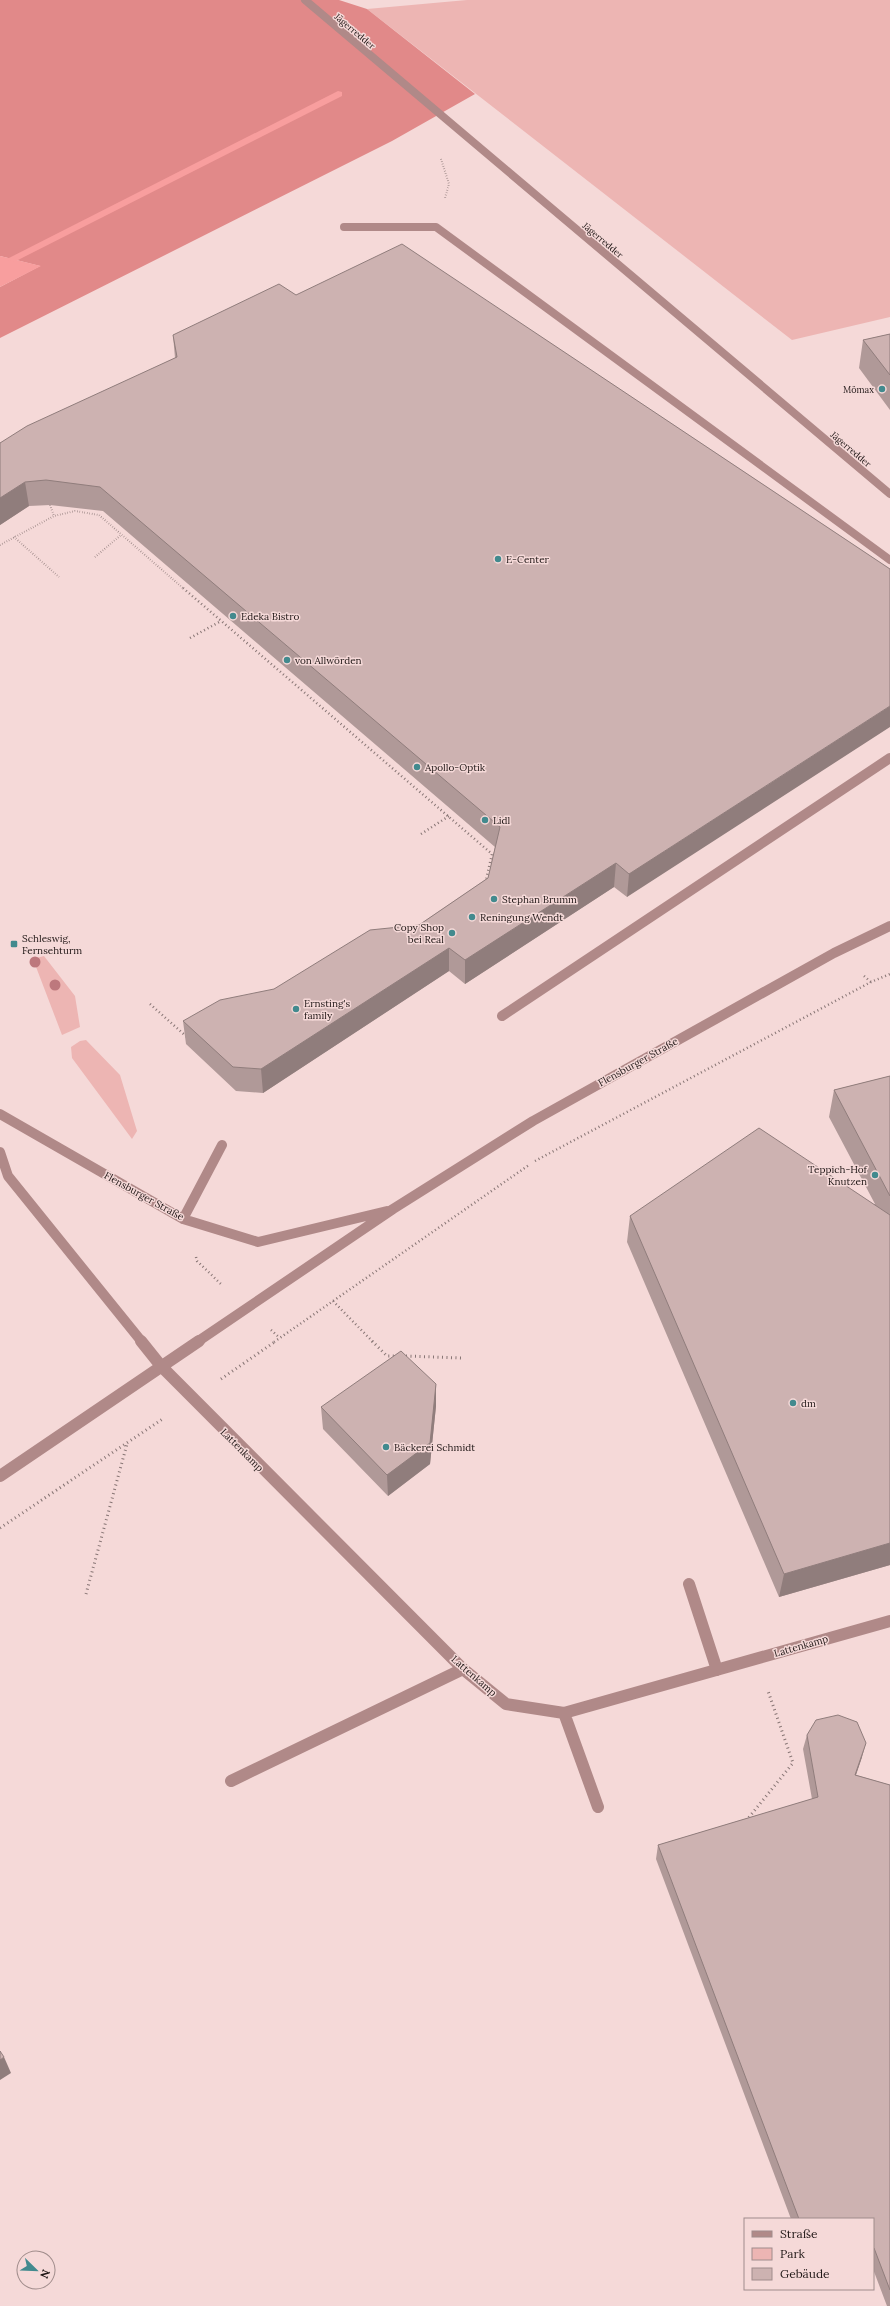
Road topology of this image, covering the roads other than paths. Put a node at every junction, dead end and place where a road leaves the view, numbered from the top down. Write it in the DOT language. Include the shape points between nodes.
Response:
graph roads {
  1 [pos="304,0"];
  2 [pos="344,227"];
  3 [pos="890,494"];
  4 [pos="890,560"];
  5 [pos="890,758"];
  6 [pos="890,926"];
  7 [pos="502,1016"];
  8 [pos="0,1114"];
  9 [pos="222,1145"];
  10 [pos="0,1152"];
  11 [pos="4,1178"];
  12 [pos="393,1209"];
  13 [pos="182,1219"];
  14 [pos="161,1366"];
  15 [pos="0,1476"];
  16 [pos="689,1584"];
  17 [pos="890,1621"];
  18 [pos="463,1669"];
  19 [pos="717,1670"];
  20 [pos="564,1713"];
  21 [pos="231,1781"];
  22 [pos="598,1807"];
  1 -- 3 [label="street, Jägerredder"];
  2 -- 4 [label="street" via="436,227"];
  5 -- 7 [label="street"];
  6 -- 12 [label="street, Flensburger Straße" via="834,952 533,1121"];
  8 -- 13 [label="street, Flensburger Straße"];
  9 -- 13 [label="street"];
  10 -- 11 [label="street"];
  11 -- 14 [label="street"];
  12 -- 13 [label="street, Flensburger Straße" via="258,1242"];
  12 -- 14 [label="street, Flensburger Straße"];
  14 -- 15 [label="street, Flensburger Straße"];
  14 -- 18 [label="street, Lattenkamp" via="191,1399"];
  16 -- 19 [label="street"];
  17 -- 19 [label="street, Lattenkamp"];
  18 -- 20 [label="street, Lattenkamp" via="506,1704"];
  18 -- 21 [label="street"];
  19 -- 20 [label="street, Lattenkamp"];
  20 -- 22 [label="street"];
}
